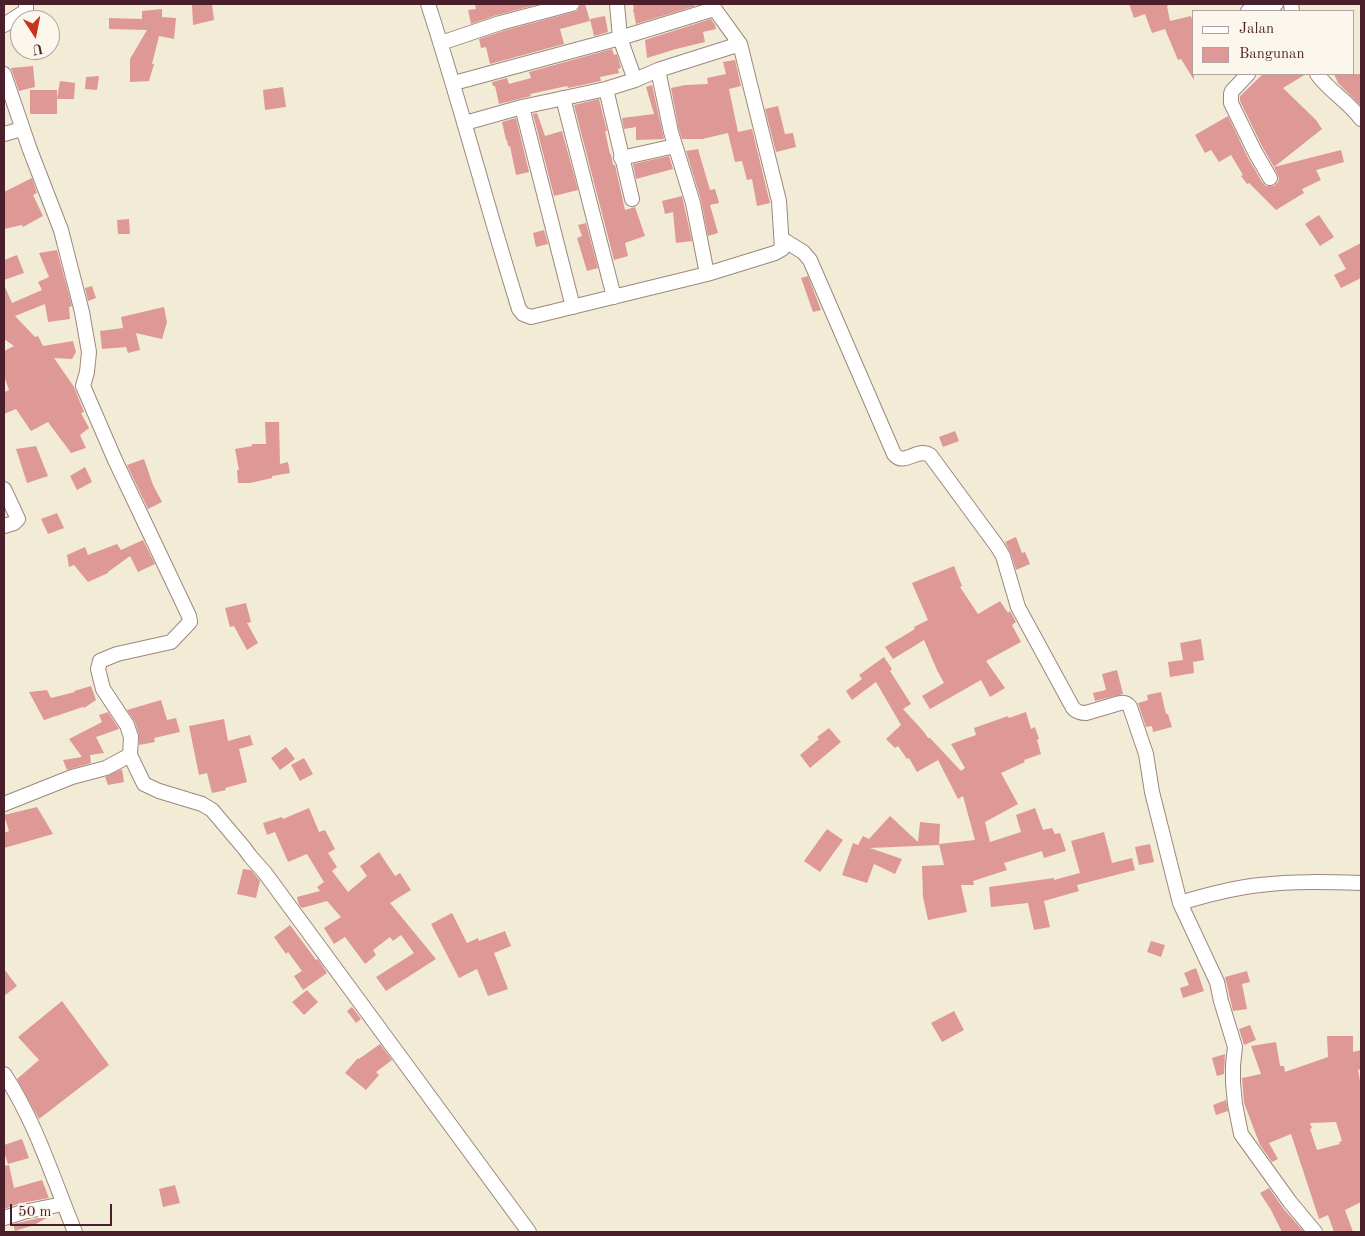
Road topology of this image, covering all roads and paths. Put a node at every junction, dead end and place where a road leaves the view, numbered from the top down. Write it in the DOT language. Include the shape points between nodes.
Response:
graph roads {
  1 [pos="26,4"];
  2 [pos="428,4"];
  3 [pos="572,4"];
  4 [pos="617,4"];
  5 [pos="1276,4"];
  6 [pos="713,6"];
  7 [pos="1252,10"];
  8 [pos="4,25"];
  9 [pos="620,38"];
  10 [pos="441,43"];
  11 [pos="740,44"];
  12 [pos="658,70"];
  13 [pos="4,74"];
  14 [pos="1247,75"];
  15 [pos="1318,75"];
  16 [pos="635,80"];
  17 [pos="454,83"];
  18 [pos="606,89"];
  19 [pos="563,98"];
  20 [pos="522,107"];
  21 [pos="1360,114"];
  22 [pos="465,124"];
  23 [pos="22,129"];
  24 [pos="4,134"];
  25 [pos="675,146"];
  26 [pos="622,158"];
  27 [pos="1270,178"];
  28 [pos="632,199"];
  29 [pos="782,239"];
  30 [pos="707,274"];
  31 [pos="614,297"];
  32 [pos="573,307"];
  33 [pos="4,489"];
  34 [pos="4,526"];
  35 [pos="130,755"];
  36 [pos="4,804"];
  37 [pos="1361,883"];
  38 [pos="1180,903"];
  39 [pos="4,1074"];
  40 [pos="63,1204"];
  41 [pos="4,1218"];
  42 [pos="75,1232"];
  43 [pos="529,1232"];
  44 [pos="1316,1232"];
  1 -- 8 [label="street" via="26,11"];
  2 -- 10 [label="street"];
  3 -- 10 [label="street"];
  4 -- 9 [label="street"];
  5 -- 7 [label="street"];
  6 -- 9 [label="street"];
  6 -- 11 [label="street"];
  9 -- 16 [label="street"];
  9 -- 17 [label="street"];
  10 -- 17 [label="street"];
  11 -- 12 [label="street"];
  11 -- 29 [label="street" via="779,201"];
  12 -- 16 [label="street"];
  12 -- 25 [label="street"];
  13 -- 23 [label="street"];
  14 -- 27 [label="street" via="1232,91 1231,102"];
  15 -- 21 [label="street"];
  16 -- 18 [label="street"];
  17 -- 22 [label="street"];
  18 -- 19 [label="street"];
  18 -- 26 [label="street"];
  19 -- 20 [label="street"];
  19 -- 31 [label="street"];
  20 -- 22 [label="street"];
  20 -- 32 [label="street"];
  22 -- 32 [label="street" via="519,309 531,317"];
  23 -- 24 [label="street"];
  23 -- 35 [label="street" via="61,230 82,312 89,352 83,386 189,616 190,622 171,642 100,661 98,669 103,689 127,725 131,738"];
  25 -- 26 [label="street"];
  25 -- 30 [label="street" via="693,204"];
  26 -- 28 [label="street"];
  29 -- 30 [label="street" via="782,249 775,253"];
  29 -- 38 [label="street" via="810,260 894,454 901,459 924,452 930,455 997,546 1018,606 1073,708 1086,713 1124,702 1130,707 1146,754 1152,792"];
  30 -- 31 [label="street"];
  31 -- 32 [label="street"];
  33 -- 34 [label="street" via="18,519"];
  35 -- 36 [label="street" via="106,768 72,777"];
  35 -- 43 [label="street" via="144,784 212,810 245,848"];
  37 -- 38 [label="street" via="1262,885"];
  38 -- 44 [label="street" via="1217,982 1235,1047 1233,1083 1242,1134 1290,1202"];
  39 -- 40 [label="street" via="33,1126"];
  40 -- 41 [label="street"];
  40 -- 42 [label="street"];
}
